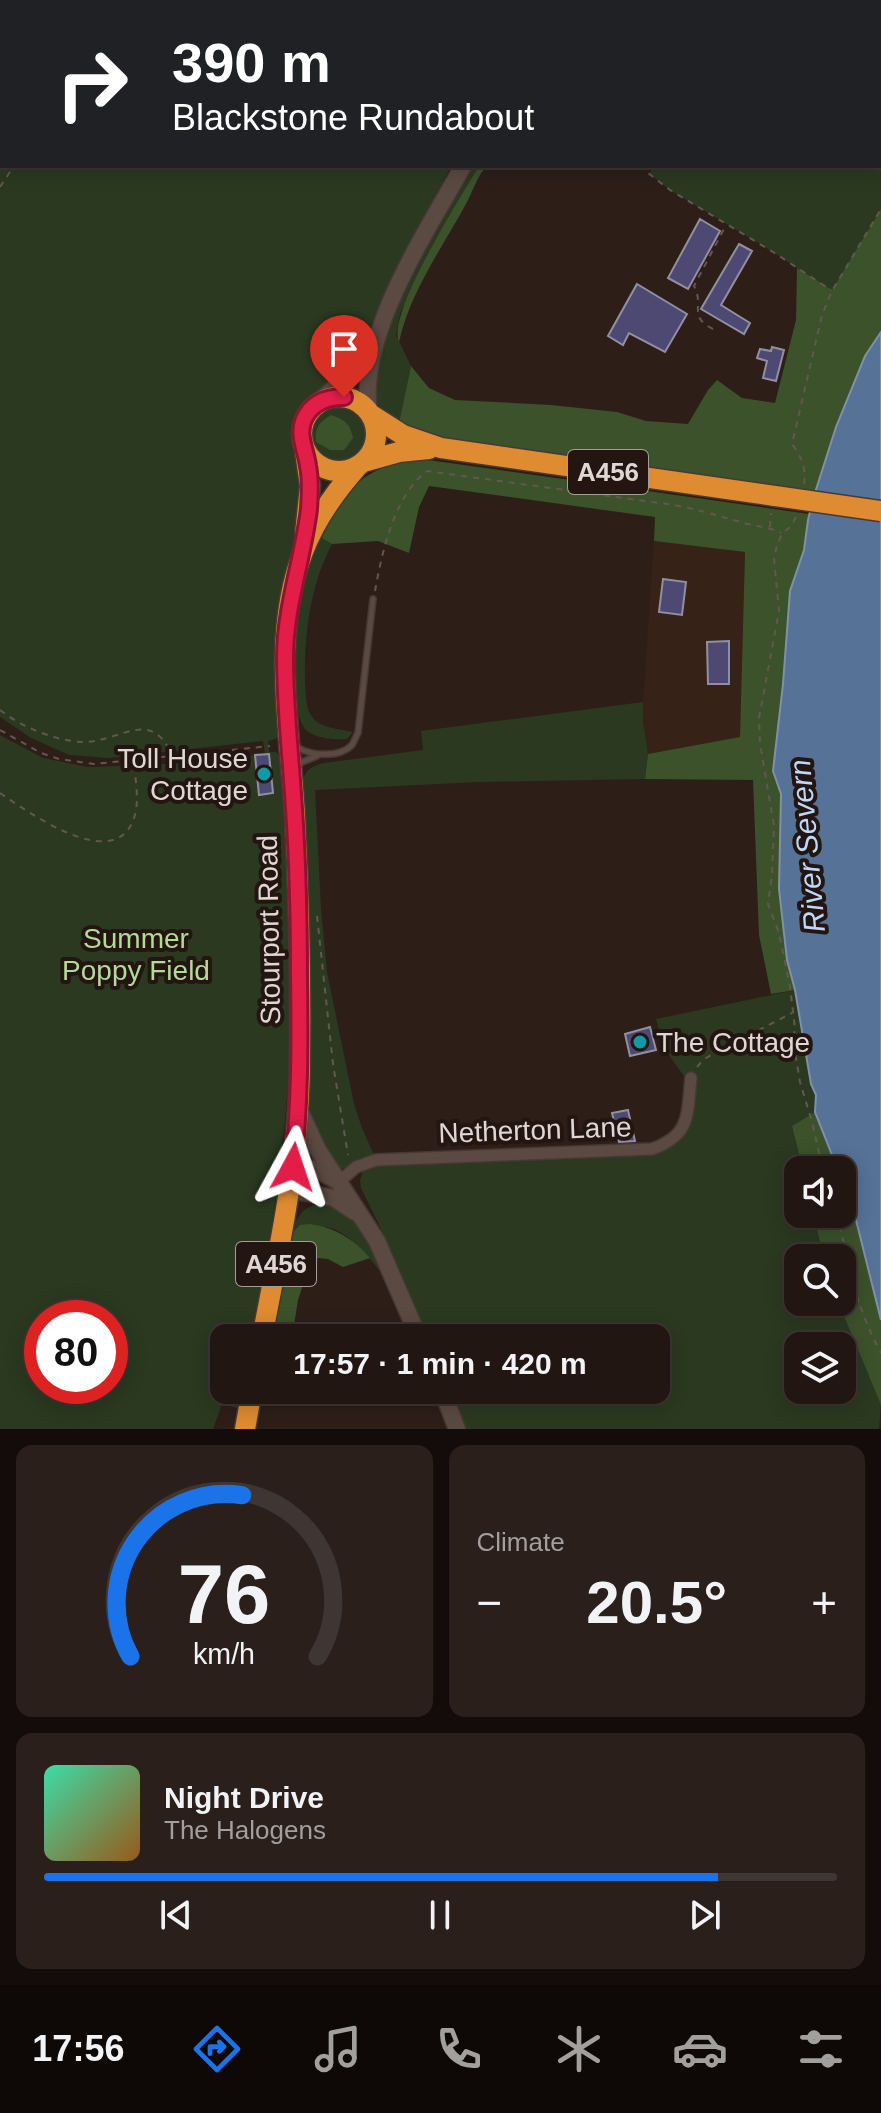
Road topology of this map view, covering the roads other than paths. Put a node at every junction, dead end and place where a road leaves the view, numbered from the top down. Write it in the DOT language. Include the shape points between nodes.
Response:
graph roads {
  1 [pos="462,168"];
  2 [pos="376,338"];
  3 [pos="320,401"];
  4 [pos="370,413"];
  5 [pos="441,448"];
  6 [pos="305,451"];
  7 [pos="360,464"];
  8 [pos="881,511"];
  9 [pos="303,550"];
  10 [pos="373,599"];
  11 [pos="282,744"];
  12 [pos="318,755"];
  13 [pos="291,773"];
  14 [pos="691,1078"];
  15 [pos="299,1105"];
  16 [pos="293,1167"];
  17 [pos="344,1177"];
  18 [pos="290,1190"];
  19 [pos="363,1218"];
  20 [pos="265,1324"];
  21 [pos="413,1324"];
  22 [pos="249,1404"];
  23 [pos="447,1404"];
  24 [pos="245,1429"];
  25 [pos="457,1429"];
  1 -- 2 [label="main road"];
  2 -- 3 [label="main road"];
  2 -- 4 [label="main road" via="367,385"];
  3 -- 4 [label="highway, A456" via="344,397"];
  3 -- 6 [label="highway, A456" via="301,428"];
  4 -- 5 [label="highway, A456" via="403,435"];
  4 -- 7 [label="highway, A456" via="375,443"];
  5 -- 7 [label="highway, A456" via="399,452"];
  5 -- 8 [label="highway, A456, bridge" via="773,502"];
  6 -- 7 [label="highway, A456" via="330,470"];
  6 -- 9 [label="highway, Stourport Road / A456" via="310,486"];
  7 -- 9 [label="highway, Stourport Road / A456" via="331,499"];
  9 -- 11 [label="highway, Stourport Road / A456" via="286,632"];
  10 -- 12 [label="lane" via="358,733 344,751"];
  11 -- 12 [label="lane"];
  11 -- 13 [label="highway, Stourport Road / A456"];
  12 -- 13 [label="lane"];
  13 -- 15 [label="highway, Stourport Road / A456" via="299,897"];
  14 -- 17 [label="street, Netherton Lane" via="682,1128 668,1143 652,1149 376,1160"];
  15 -- 16 [label="highway, Stourport Road / A456"];
  15 -- 17 [label="main road" via="310,1136"];
  16 -- 17 [label="main road"];
  16 -- 18 [label="highway, A456"];
  17 -- 19 [label="main road"];
  18 -- 19 [label="main road" via="334,1198"];
  18 -- 20 [label="highway, A456"];
  19 -- 21 [label="main road"];
  22 -- 24 [label="highway"];
  23 -- 25 [label="main road"];
}
